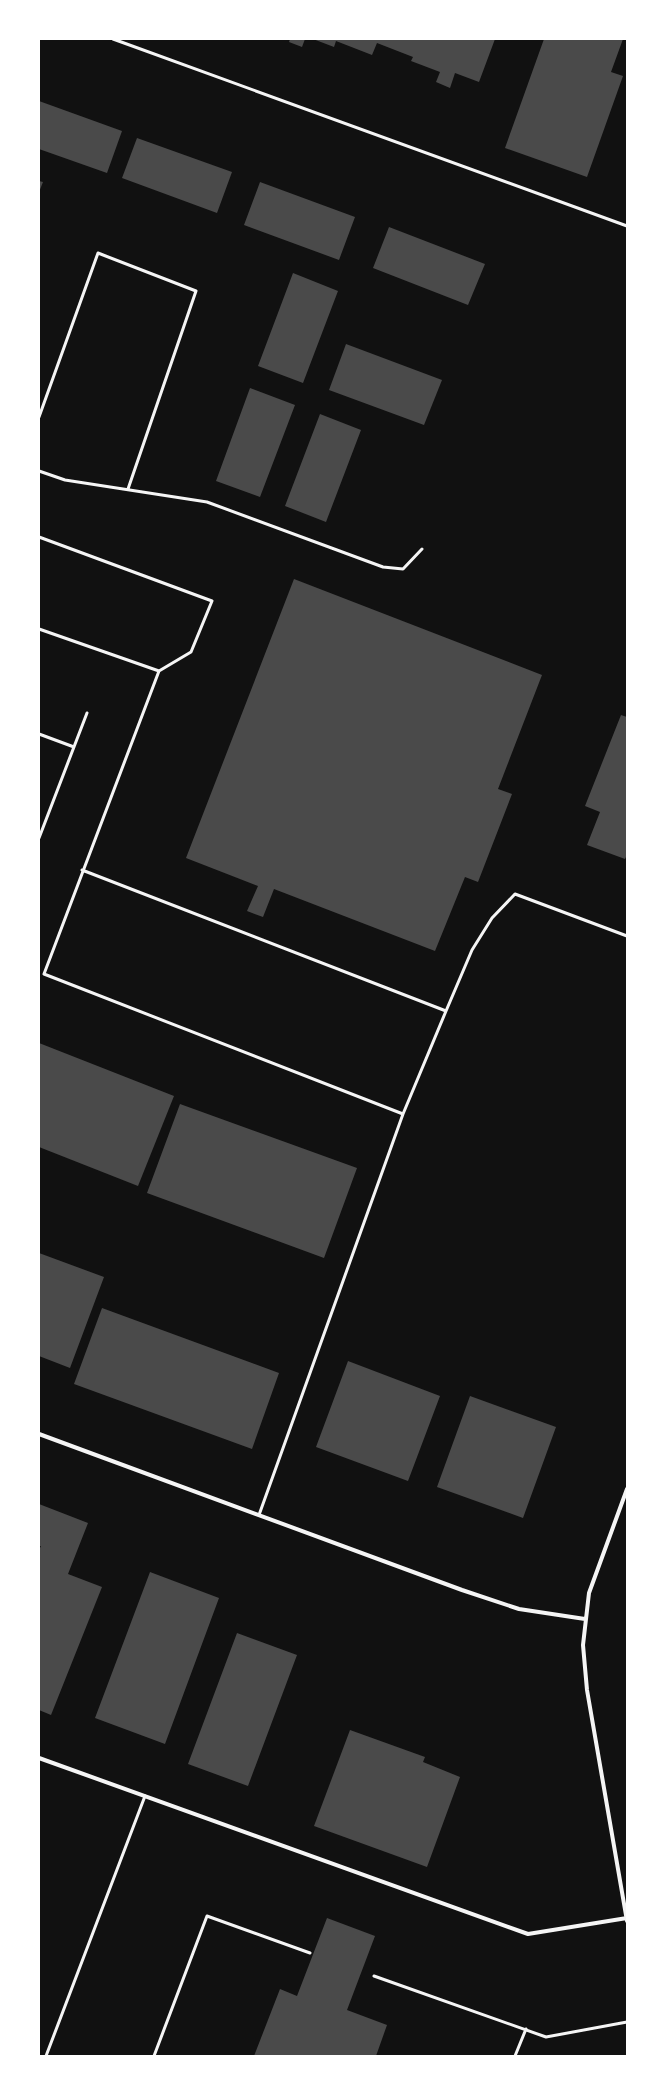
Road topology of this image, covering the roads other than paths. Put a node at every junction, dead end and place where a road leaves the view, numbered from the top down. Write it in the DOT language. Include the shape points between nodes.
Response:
graph roads {
  1 [pos="113,39"];
  2 [pos="627,226"];
  3 [pos="39,417"];
  4 [pos="39,471"];
  5 [pos="128,489"];
  6 [pos="39,537"];
  7 [pos="422,550"];
  8 [pos="39,628"];
  9 [pos="159,671"];
  10 [pos="87,713"];
  11 [pos="39,734"];
  12 [pos="74,747"];
  13 [pos="40,833"];
  14 [pos="39,838"];
  15 [pos="82,870"];
  16 [pos="627,936"];
  17 [pos="446,1011"];
  18 [pos="403,1114"];
  19 [pos="39,1434"];
  20 [pos="627,1489"];
  21 [pos="259,1515"];
  22 [pos="585,1619"];
  23 [pos="39,1758"];
  24 [pos="145,1796"];
  25 [pos="627,1918"];
  26 [pos="627,1921"];
  27 [pos="310,1953"];
  28 [pos="374,1976"];
  29 [pos="627,2022"];
  30 [pos="526,2030"];
  31 [pos="46,2056"];
  32 [pos="154,2056"];
  33 [pos="515,2056"];
  1 -- 2 [label="lane"];
  3 -- 5 [label="lane" via="98,253 196,291"];
  4 -- 5 [label="lane" via="65,480"];
  5 -- 7 [label="lane" via="207,502 383,567 403,569"];
  6 -- 9 [label="lane" via="212,601 191,652"];
  8 -- 9 [label="lane"];
  9 -- 15 [label="lane"];
  10 -- 12 [label="lane"];
  11 -- 12 [label="lane"];
  12 -- 13 [label="lane"];
  13 -- 14 [label="lane"];
  15 -- 17 [label="lane"];
  15 -- 18 [label="lane" via="44,974"];
  16 -- 17 [label="lane" via="514,894 492,918 472,950"];
  17 -- 18 [label="lane"];
  18 -- 21 [label="lane"];
  19 -- 21 [label="street"];
  20 -- 22 [label="street" via="589,1593"];
  21 -- 22 [label="street" via="519,1609"];
  22 -- 25 [label="street" via="583,1645 587,1690"];
  23 -- 24 [label="street"];
  24 -- 25 [label="street" via="528,1934"];
  24 -- 31 [label="lane"];
  25 -- 26 [label="street"];
  27 -- 32 [label="lane" via="206,1916"];
  28 -- 30 [label="lane"];
  29 -- 30 [label="lane" via="546,2037"];
  30 -- 33 [label="lane"];
}
